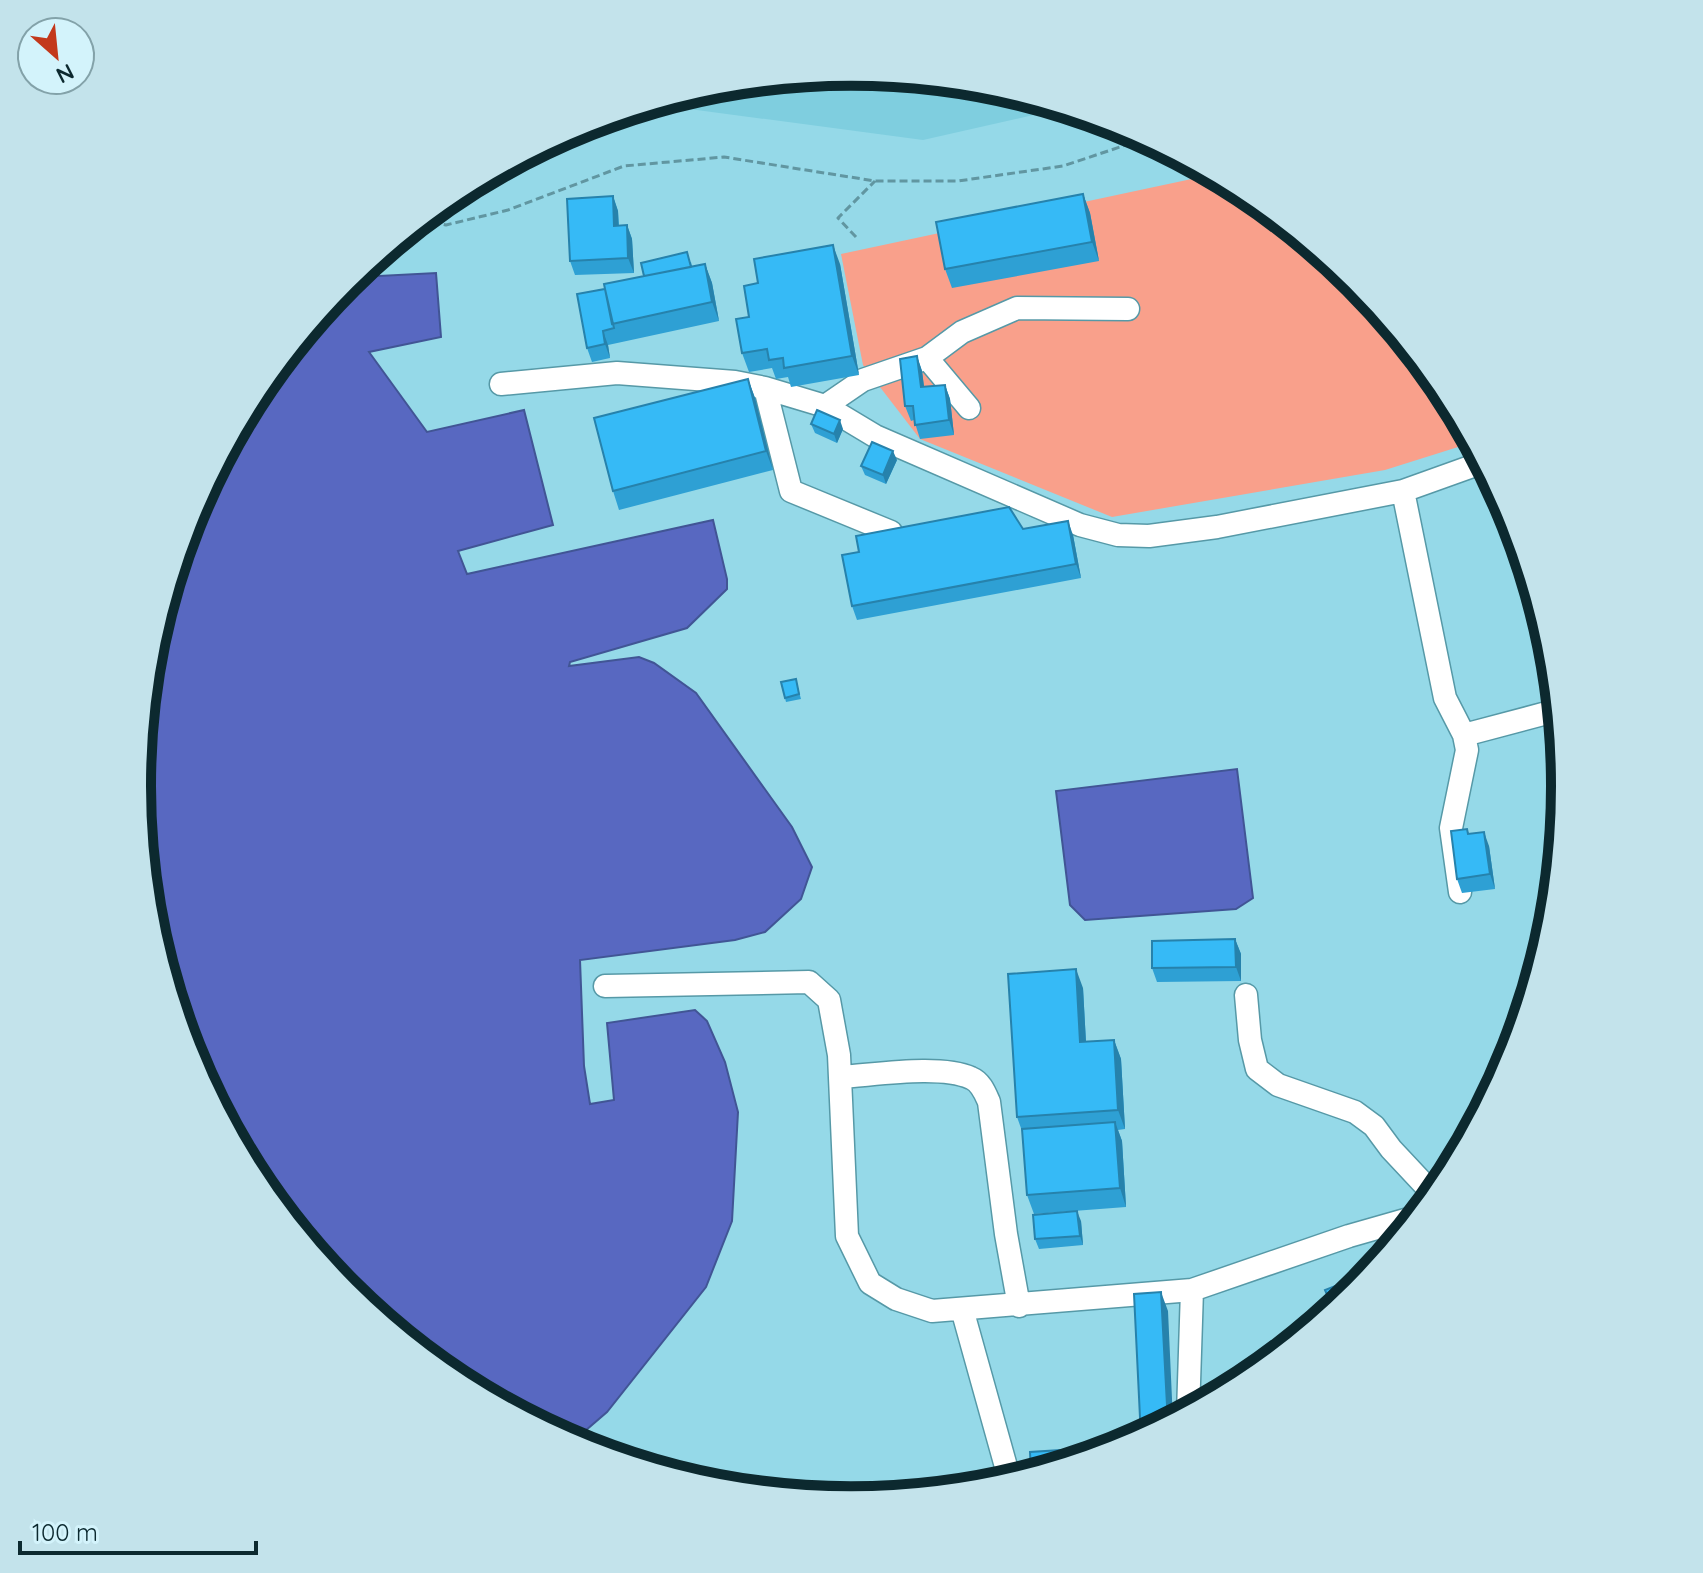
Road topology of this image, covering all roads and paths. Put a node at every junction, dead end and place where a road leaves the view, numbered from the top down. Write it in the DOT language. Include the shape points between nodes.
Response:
graph roads {
  1 [pos="1130,144"];
  2 [pos="875,181"];
  3 [pos="436,223"];
  4 [pos="856,237"];
  5 [pos="1128,309"];
  6 [pos="927,358"];
  7 [pos="501,384"];
  8 [pos="765,388"];
  9 [pos="825,406"];
  10 [pos="969,408"];
  11 [pos="1474,466"];
  12 [pos="1403,491"];
  13 [pos="891,532"];
  14 [pos="1548,713"];
  15 [pos="1464,735"];
  16 [pos="1460,892"];
  17 [pos="605,986"];
  18 [pos="1246,995"];
  19 [pos="840,1077"];
  20 [pos="1426,1187"];
  21 [pos="1400,1221"];
  22 [pos="1192,1290"];
  23 [pos="1019,1306"];
  24 [pos="962,1309"];
  25 [pos="1188,1400"];
  26 [pos="1007,1469"];
  1 -- 2 [label="path" via="1063,166 958,181"];
  2 -- 3 [label="path" via="724,157 624,166 508,210"];
  2 -- 4 [label="path" via="838,218"];
  5 -- 6 [label="street" via="1017,308 962,332"];
  6 -- 9 [label="street" via="863,380"];
  6 -- 10 [label="street"];
  7 -- 8 [label="street" via="617,373"];
  8 -- 9 [label="street"];
  8 -- 13 [label="street" via="791,491"];
  9 -- 12 [label="street" via="875,436 1080,525 1118,535 1217,527"];
  11 -- 12 [label="street"];
  12 -- 15 [label="street" via="1445,698"];
  14 -- 15 [label="street"];
  15 -- 16 [label="street" via="1465,765 1451,828"];
  17 -- 19 [label="street" via="809,982 829,1000"];
  18 -- 20 [label="street" via="1257,1069 1278,1085 1355,1112 1374,1126"];
  19 -- 23 [label="street" via="931,1070 970,1077 983,1089"];
  19 -- 24 [label="street" via="847,1236 870,1283 932,1311"];
  21 -- 22 [label="street"];
  22 -- 23 [label="street"];
  22 -- 25 [label="street"];
  23 -- 24 [label="street"];
  24 -- 26 [label="street"];
}
